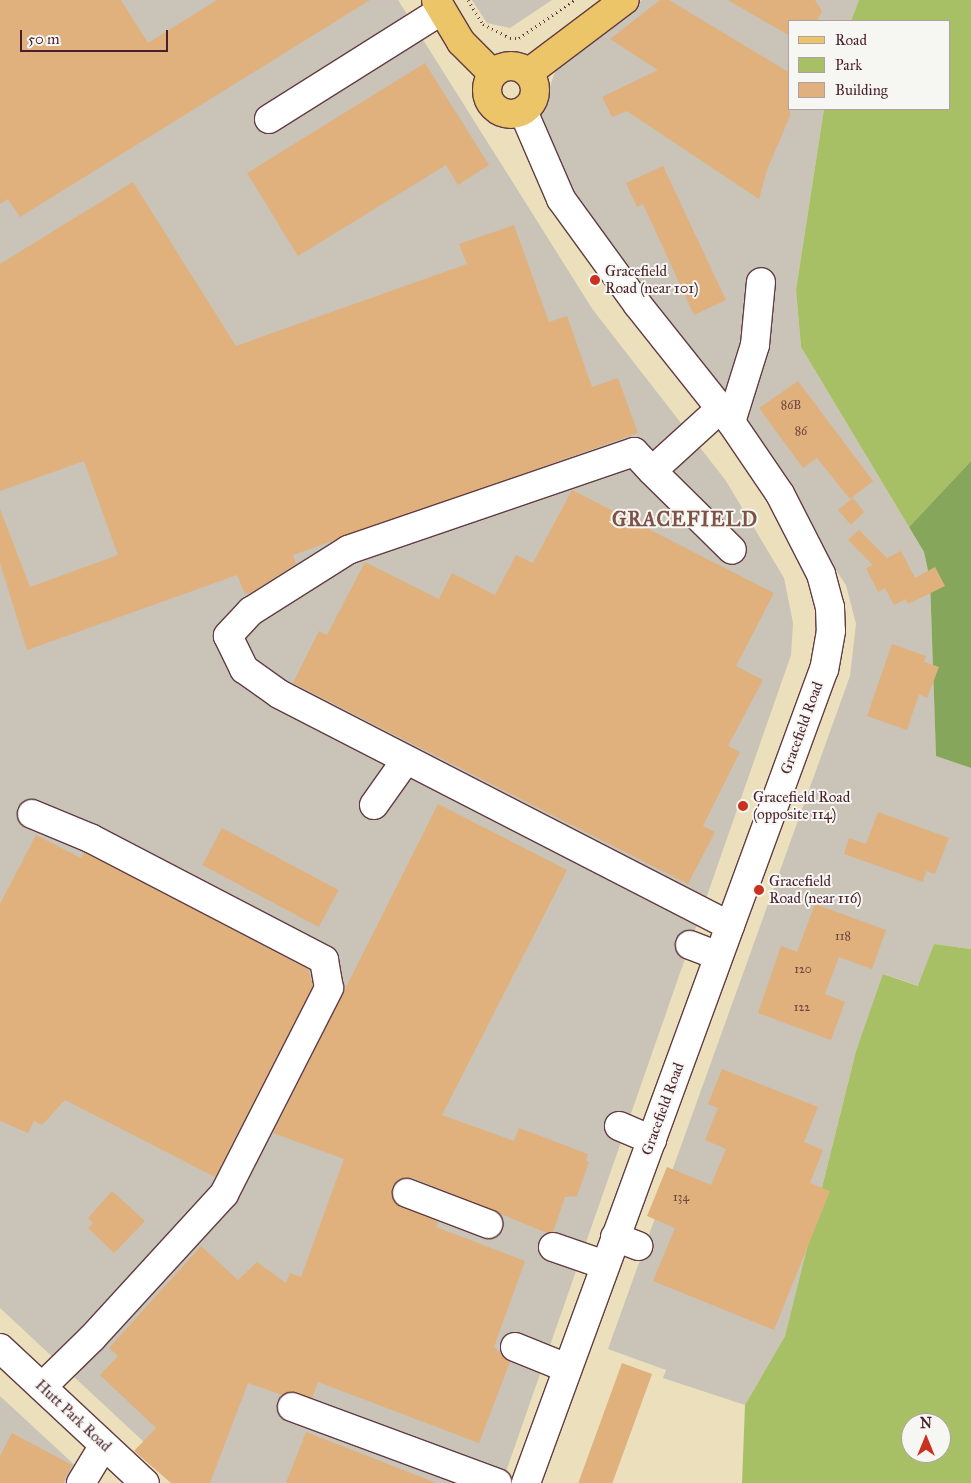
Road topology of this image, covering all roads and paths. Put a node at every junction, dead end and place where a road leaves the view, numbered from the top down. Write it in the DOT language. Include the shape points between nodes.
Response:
graph roads {
  1 [pos="468,0"];
  2 [pos="574,0"];
  3 [pos="625,0"];
  4 [pos="439,5"];
  5 [pos="543,22"];
  6 [pos="547,26"];
  7 [pos="528,73"];
  8 [pos="493,74"];
  9 [pos="523,111"];
  10 [pos="268,119"];
  11 [pos="761,282"];
  12 [pos="726,415"];
  13 [pos="652,471"];
  14 [pos="732,550"];
  15 [pos="406,760"];
  16 [pos="374,805"];
  17 [pos="32,814"];
  18 [pos="730,926"];
  19 [pos="690,944"];
  20 [pos="718,956"];
  21 [pos="620,1126"];
  22 [pos="652,1140"];
  23 [pos="407,1192"];
  24 [pos="488,1224"];
  25 [pos="553,1247"];
  26 [pos="605,1265"];
  27 [pos="515,1347"];
  28 [pos="1,1352"];
  29 [pos="567,1368"];
  30 [pos="42,1387"];
  31 [pos="292,1407"];
  32 [pos="104,1445"];
  33 [pos="81,1483"];
  34 [pos="145,1483"];
  35 [pos="497,1483"];
  36 [pos="526,1483"];
  1 -- 5 [label="path" via="483,24 499,35 519,38"];
  2 -- 5 [label="path"];
  3 -- 7 [label="main road"];
  4 -- 8 [label="main road" via="461,42"];
  4 -- 10 [label="street"];
  5 -- 6 [label="path"];
  7 -- 8 [label="main road" via="510,66"];
  7 -- 9 [label="main road" via="535,89 534,97"];
  8 -- 9 [label="main road" via="487,89 492,106 507,114"];
  9 -- 12 [label="street, Gracefield Road" via="561,199 638,305"];
  11 -- 12 [label="street" via="755,344"];
  12 -- 13 [label="street"];
  12 -- 18 [label="street, Gracefield Road" via="757,457 798,526 821,574 830,607 831,631 824,669"];
  13 -- 14 [label="street"];
  13 -- 15 [label="street" via="634,452 348,550 251,611 228,636 244,669 279,694"];
  15 -- 16 [label="street"];
  15 -- 18 [label="street"];
  17 -- 30 [label="street" via="99,842 324,960 328,988 230,1185 99,1331"];
  18 -- 20 [label="street, Gracefield Road"];
  19 -- 20 [label="street"];
  20 -- 22 [label="street, Gracefield Road"];
  21 -- 22 [label="street"];
  22 -- 26 [label="street, Gracefield Road" via="627,1241"];
  23 -- 24 [label="street"];
  25 -- 26 [label="street"];
  26 -- 29 [label="street, Gracefield Road"];
  27 -- 29 [label="street"];
  28 -- 30 [label="street, Hutt Park Road"];
  29 -- 36 [label="street, Gracefield Road"];
  30 -- 32 [label="street, Hutt Park Road"];
  31 -- 35 [label="street"];
  32 -- 33 [label="street"];
  32 -- 34 [label="street, Hutt Park Road"];
}
